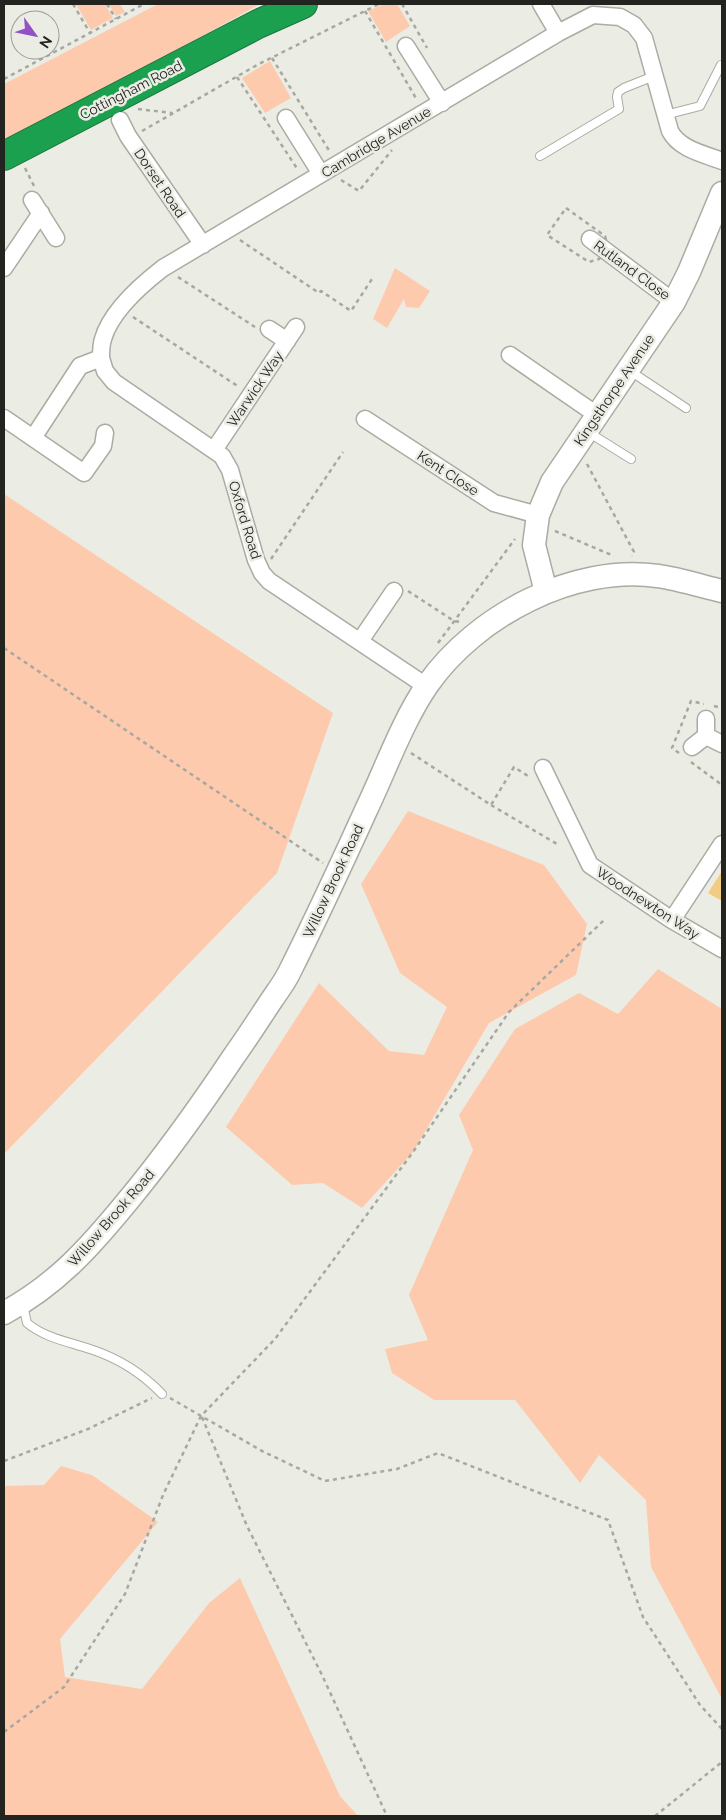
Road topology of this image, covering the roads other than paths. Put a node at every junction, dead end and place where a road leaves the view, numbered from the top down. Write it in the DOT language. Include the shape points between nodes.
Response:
graph roads {
  1 [pos="293,4"];
  2 [pos="302,4"];
  3 [pos="541,4"];
  4 [pos="258,24"];
  5 [pos="558,33"];
  6 [pos="406,46"];
  7 [pos="722,66"];
  8 [pos="654,76"];
  9 [pos="442,103"];
  10 [pos="665,115"];
  11 [pos="286,118"];
  12 [pos="120,120"];
  13 [pos="540,156"];
  14 [pos="13,160"];
  15 [pos="722,161"];
  16 [pos="329,170"];
  17 [pos="722,193"];
  18 [pos="56,238"];
  19 [pos="590,239"];
  20 [pos="203,245"];
  21 [pos="4,268"];
  22 [pos="674,302"];
  23 [pos="269,329"];
  24 [pos="510,355"];
  25 [pos="101,358"];
  26 [pos="628,370"];
  27 [pos="686,408"];
  28 [pos="4,418"];
  29 [pos="365,418"];
  30 [pos="586,432"];
  31 [pos="105,433"];
  32 [pos="33,438"];
  33 [pos="214,450"];
  34 [pos="631,460"];
  35 [pos="537,519"];
  36 [pos="722,591"];
  37 [pos="394,592"];
  38 [pos="546,592"];
  39 [pos="360,641"];
  40 [pos="426,686"];
  41 [pos="706,719"];
  42 [pos="706,736"];
  43 [pos="722,744"];
  44 [pos="692,747"];
  45 [pos="543,768"];
  46 [pos="722,844"];
  47 [pos="672,920"];
  48 [pos="722,949"];
  49 [pos="13,1308"];
  50 [pos="162,1394"];
  1 -- 4 [label="highway, Cottingham Road"];
  2 -- 4 [label="highway, Cottingham Road"];
  3 -- 5 [label="street"];
  4 -- 14 [label="highway, Cottingham Road"];
  5 -- 8 [label="street, Cambridge Avenue" via="593,15 620,17 634,25 644,38"];
  5 -- 9 [label="street, Cambridge Avenue"];
  6 -- 9 [label="street"];
  7 -- 10 [label="lane" via="700,106"];
  8 -- 10 [label="street, Cambridge Avenue"];
  8 -- 13 [label="lane" via="618,92 620,109"];
  9 -- 16 [label="street, Cambridge Avenue"];
  10 -- 15 [label="street, Cambridge Avenue" via="674,140"];
  11 -- 16 [label="street"];
  12 -- 20 [label="street, Dorset Road"];
  16 -- 20 [label="street, Cambridge Avenue"];
  17 -- 22 [label="street, Kingsthorpe Avenue"];
  18 -- 21 [label="street" via="36,207"];
  19 -- 22 [label="street, Rutland Close"];
  20 -- 25 [label="street, Cambridge Avenue" via="163,268 121,308 103,338"];
  22 -- 26 [label="street, Kingsthorpe Avenue"];
  23 -- 33 [label="street, Warwick Way" via="291,334"];
  24 -- 30 [label="street"];
  25 -- 32 [label="street" via="80,366"];
  25 -- 33 [label="street, Oxford Road" via="105,371 114,382"];
  26 -- 27 [label="lane"];
  26 -- 30 [label="street, Kingsthorpe Avenue"];
  28 -- 32 [label="street"];
  29 -- 35 [label="street, Kent Close" via="494,503"];
  30 -- 34 [label="lane"];
  30 -- 35 [label="street, Kingsthorpe Avenue" via="552,482"];
  31 -- 32 [label="street" via="103,446 84,474"];
  33 -- 39 [label="street, Oxford Road" via="230,470 262,573"];
  35 -- 38 [label="street, Kingsthorpe Avenue" via="534,545"];
  36 -- 38 [label="street, Willow Brook Road" via="626,569"];
  37 -- 39 [label="street"];
  38 -- 40 [label="street, Willow Brook Road" via="484,626 453,654"];
  39 -- 40 [label="street, Oxford Road"];
  40 -- 49 [label="street, Willow Brook Road" via="396,742 287,977 197,1112 138,1189 60,1276"];
  41 -- 42 [label="street"];
  42 -- 43 [label="street"];
  42 -- 44 [label="street"];
  45 -- 47 [label="street, Woodnewton Way" via="590,865"];
  46 -- 47 [label="street"];
  47 -- 48 [label="street, Woodnewton Way"];
  49 -- 50 [label="lane" via="34,1328 130,1367"];
}
